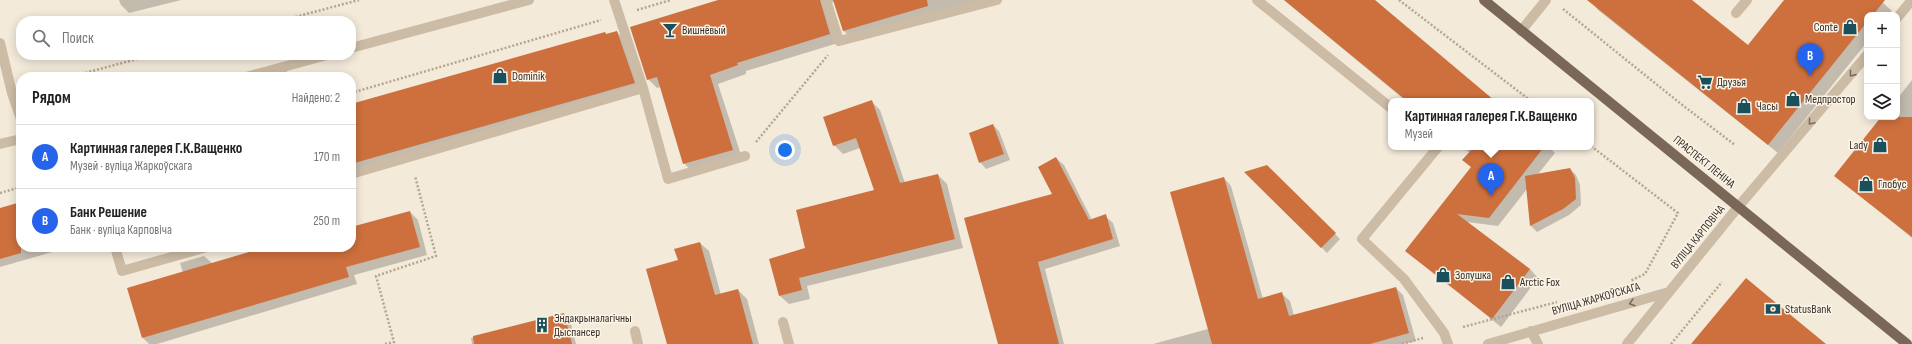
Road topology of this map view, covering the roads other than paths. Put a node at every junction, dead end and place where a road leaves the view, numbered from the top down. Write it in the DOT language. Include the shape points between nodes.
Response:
graph roads {
  1 [pos="529,0"];
  2 [pos="614,0"];
  3 [pos="826,0"];
  4 [pos="997,0"];
  5 [pos="1257,0"];
  6 [pos="1484,0"];
  7 [pos="1546,0"];
  8 [pos="1747,0"];
  9 [pos="1912,0"];
  10 [pos="1736,13"];
  11 [pos="1900,14"];
  12 [pos="1521,31"];
  13 [pos="0,43"];
  14 [pos="356,47"];
  15 [pos="1864,59"];
  16 [pos="314,60"];
  17 [pos="282,72"];
  18 [pos="643,88"];
  19 [pos="16,105"];
  20 [pos="1388,106"];
  21 [pos="16,140"];
  22 [pos="0,144"];
  23 [pos="1436,150"];
  24 [pos="745,156"];
  25 [pos="356,173"];
  26 [pos="1738,207"];
  27 [pos="116,252"];
  28 [pos="190,252"];
  29 [pos="1669,292"];
  30 [pos="783,322"];
  31 [pos="635,331"];
  32 [pos="1531,332"];
  33 [pos="638,344"];
  34 [pos="789,344"];
  35 [pos="1448,344"];
  36 [pos="1488,344"];
  37 [pos="1538,344"];
  38 [pos="1627,344"];
  39 [pos="1907,344"];
  1 -- 14 [label="street"];
  2 -- 18 [label="street"];
  3 -- 4 [label="street" via="839,41"];
  5 -- 20 [label="street"];
  6 -- 12 [label="main road, ПРАСПЕКТ ЛЕНІНА"];
  7 -- 12 [label="street"];
  8 -- 10 [label="street"];
  9 -- 11 [label="street"];
  12 -- 26 [label="main road, ПРАСПЕКТ ЛЕНІНА"];
  13 -- 19 [label="street"];
  15 -- 26 [label="street, ВУЛІЦА КАРПОВІЧА, one-way"];
  16 -- 17 [label="street"];
  18 -- 24 [label="street" via="668,179"];
  18 -- 25 [label="street"];
  21 -- 22 [label="street"];
  23 -- 35 [label="street" via="1362,239 1404,279 1444,333"];
  26 -- 29 [label="street, ВУЛІЦА КАРПОВІЧА"];
  26 -- 39 [label="main road, ПРАСПЕКТ ЛЕНІНА"];
  27 -- 28 [label="street" via="122,272"];
  29 -- 32 [label="street, ВУЛІЦА ЖАРКОЎСКАГА, one-way"];
  29 -- 38 [label="street, ВУЛІЦА КАРПОВІЧА"];
  30 -- 34 [label="street"];
  31 -- 33 [label="street"];
  32 -- 36 [label="street, ВУЛІЦА ЖАРКОЎСКАГА"];
  32 -- 37 [label="street"];
}
